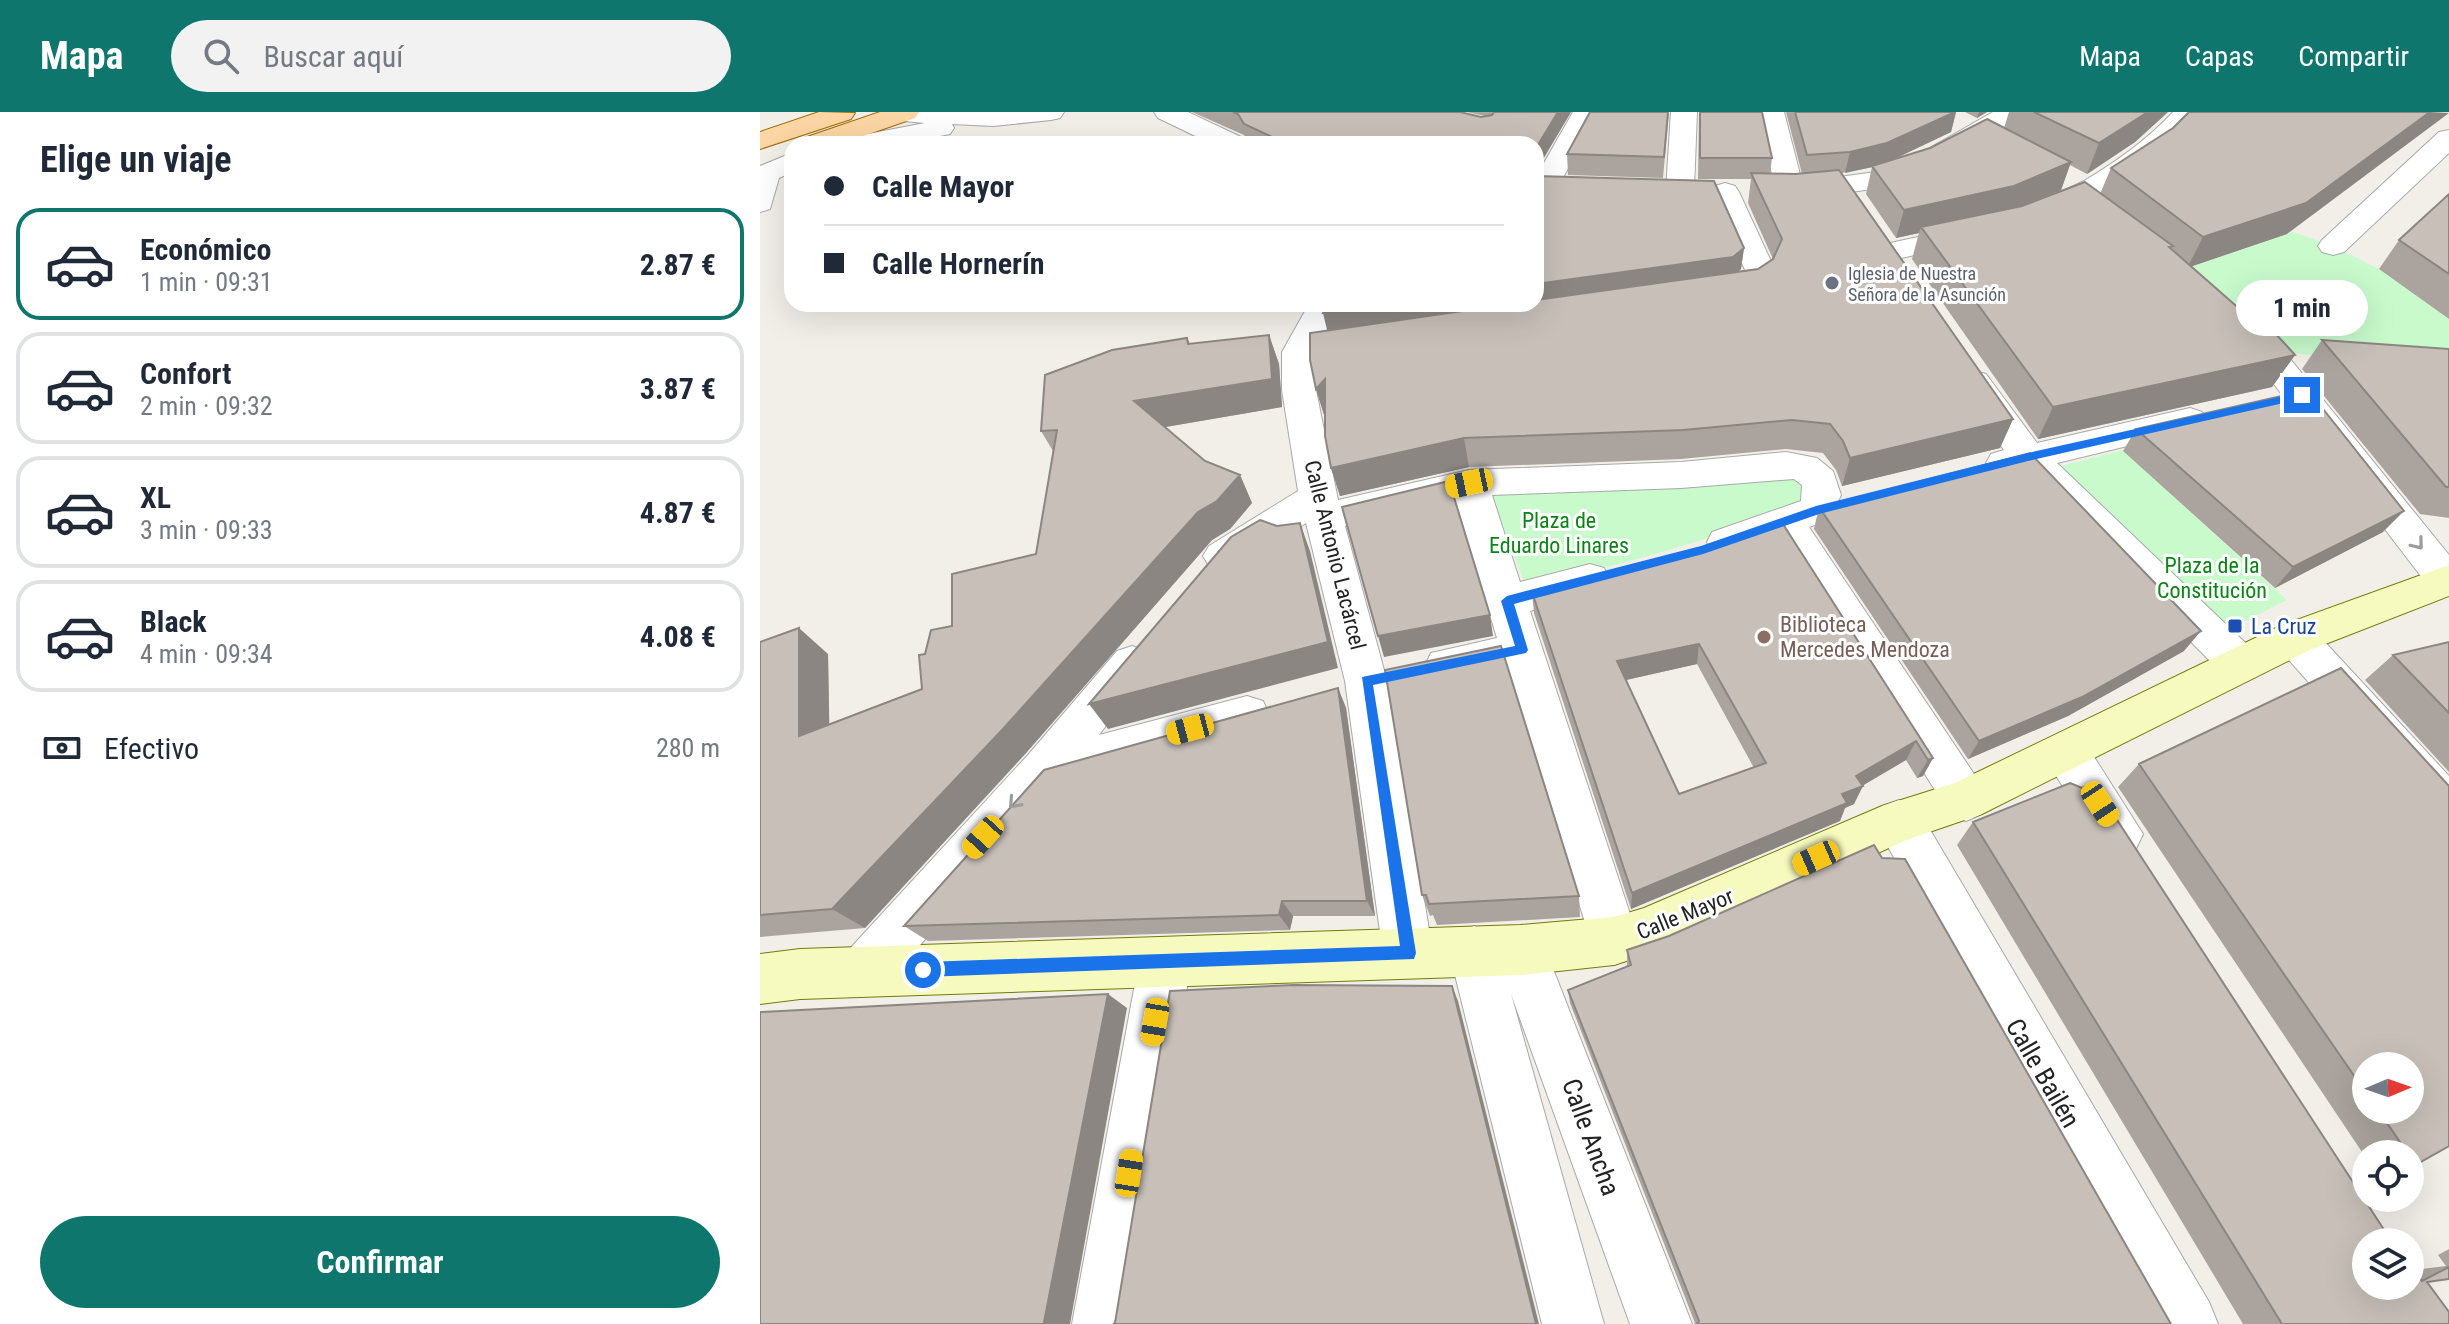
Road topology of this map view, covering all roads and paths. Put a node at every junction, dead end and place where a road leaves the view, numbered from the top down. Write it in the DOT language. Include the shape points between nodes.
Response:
graph roads {
  1 [pos="844,112"];
  2 [pos="1051,112"];
  3 [pos="1167,112"];
  4 [pos="1586,112"];
  5 [pos="1684,112"];
  6 [pos="1771,112"];
  7 [pos="2012,112"];
  8 [pos="2187,112"];
  9 [pos="904,113"];
  10 [pos="993,118"];
  11 [pos="1951,119"];
  12 [pos="1977,133"];
  13 [pos="811,136"];
  14 [pos="837,136"];
  15 [pos="899,136"];
  16 [pos="1216,136"];
  17 [pos="2449,138"];
  18 [pos="2005,147"];
  19 [pos="784,155"];
  20 [pos="784,157"];
  21 [pos="784,164"];
  22 [pos="761,172"];
  23 [pos="1544,181"];
  24 [pos="1544,186"];
  25 [pos="1575,187"];
  26 [pos="1650,189"];
  27 [pos="1680,189"];
  28 [pos="1758,192"];
  29 [pos="1857,208"];
  30 [pos="2333,246"];
  31 [pos="1685,299"];
  32 [pos="1323,312"];
  33 [pos="2219,312"];
  34 [pos="2266,351"];
  35 [pos="2312,355"];
  36 [pos="1958,359"];
  37 [pos="2229,412"];
  38 [pos="2028,457"];
  39 [pos="1967,472"];
  40 [pos="1469,483"];
  41 [pos="1862,499"];
  42 [pos="1320,507"];
  43 [pos="1801,516"];
  44 [pos="1688,554"];
  45 [pos="1628,570"];
  46 [pos="2448,581"];
  47 [pos="1195,589"];
  48 [pos="1507,601"];
  49 [pos="1154,637"];
  50 [pos="2295,638"];
  51 [pos="1522,650"];
  52 [pos="2241,665"];
  53 [pos="1392,676"];
  54 [pos="2066,752"];
  55 [pos="1044,769"];
  56 [pos="1966,800"];
  57 [pos="2449,808"];
  58 [pos="1899,821"];
  59 [pos="2144,871"];
  60 [pos="1614,941"];
  61 [pos="1498,950"];
  62 [pos="1408,953"];
  63 [pos="1165,962"];
  64 [pos="863,972"];
  65 [pos="760,979"];
  66 [pos="1103,1324"];
  67 [pos="1573,1324"];
  68 [pos="1661,1324"];
  69 [pos="2187,1324"];
  1 -- 13 [label="main road"];
  2 -- 10 [label="street"];
  3 -- 16 [label="street"];
  4 -- 23 [label="street"];
  5 -- 27 [label="street"];
  6 -- 28 [label="street"];
  7 -- 12 [label="street"];
  8 -- 29 [label="street" via="2147,150 2081,195 1895,264"];
  9 -- 10 [label="street"];
  9 -- 14 [label="main road"];
  10 -- 15 [label="street"];
  11 -- 12 [label="street"];
  12 -- 18 [label="street"];
  12 -- 29 [label="street" via="1919,166 1881,180"];
  17 -- 30 [label="street"];
  19 -- 22 [label="main road"];
  20 -- 22 [label="main road"];
  21 -- 22 [label="street"];
  24 -- 25 [label="street"];
  26 -- 27 [label="street"];
  27 -- 28 [label="street"];
  28 -- 29 [label="street"];
  28 -- 31 [label="street" via="1753,252 1760,270 1755,280 1732,293"];
  32 -- 42 [label="street, Calle Antonio Lacárcel" via="1299,390"];
  33 -- 34 [label="street"];
  34 -- 35 [label="street"];
  34 -- 46 [label="street, one-way" via="2288,399"];
  36 -- 38 [label="street"];
  37 -- 38 [label="street"];
  38 -- 39 [label="street"];
  38 -- 52 [label="street"];
  40 -- 42 [label="street"];
  40 -- 43 [label="street" via="1681,475 1786,465 1804,467 1820,480 1822,495"];
  40 -- 48 [label="street"];
  41 -- 43 [label="street"];
  42 -- 47 [label="street" via="1228,552"];
  42 -- 53 [label="street, Calle Antonio Lacárcel"];
  43 -- 44 [label="street"];
  43 -- 56 [label="street"];
  45 -- 48 [label="street"];
  46 -- 50 [label="main road, Calle Mayor"];
  48 -- 51 [label="street"];
  49 -- 55 [label="street"];
  50 -- 52 [label="main road, Calle Mayor"];
  50 -- 57 [label="street"];
  51 -- 53 [label="street"];
  51 -- 60 [label="street"];
  52 -- 54 [label="main road, Calle Mayor"];
  53 -- 55 [label="street"];
  53 -- 62 [label="street, Calle Antonio Lacárcel"];
  54 -- 56 [label="main road, Calle Mayor"];
  54 -- 59 [label="street"];
  55 -- 64 [label="street, one-way"];
  56 -- 58 [label="main road, Calle Mayor"];
  58 -- 60 [label="main road, Calle Mayor"];
  58 -- 69 [label="street, Calle Bailén"];
  60 -- 61 [label="main road, Calle Mayor"];
  61 -- 62 [label="main road, Calle Mayor"];
  61 -- 67 [label="street"];
  61 -- 68 [label="street, Calle Ancha"];
  62 -- 63 [label="main road, Calle Mayor"];
  63 -- 64 [label="main road, Calle Mayor"];
  63 -- 66 [label="street"];
  64 -- 65 [label="main road, Calle Mayor"];
}
